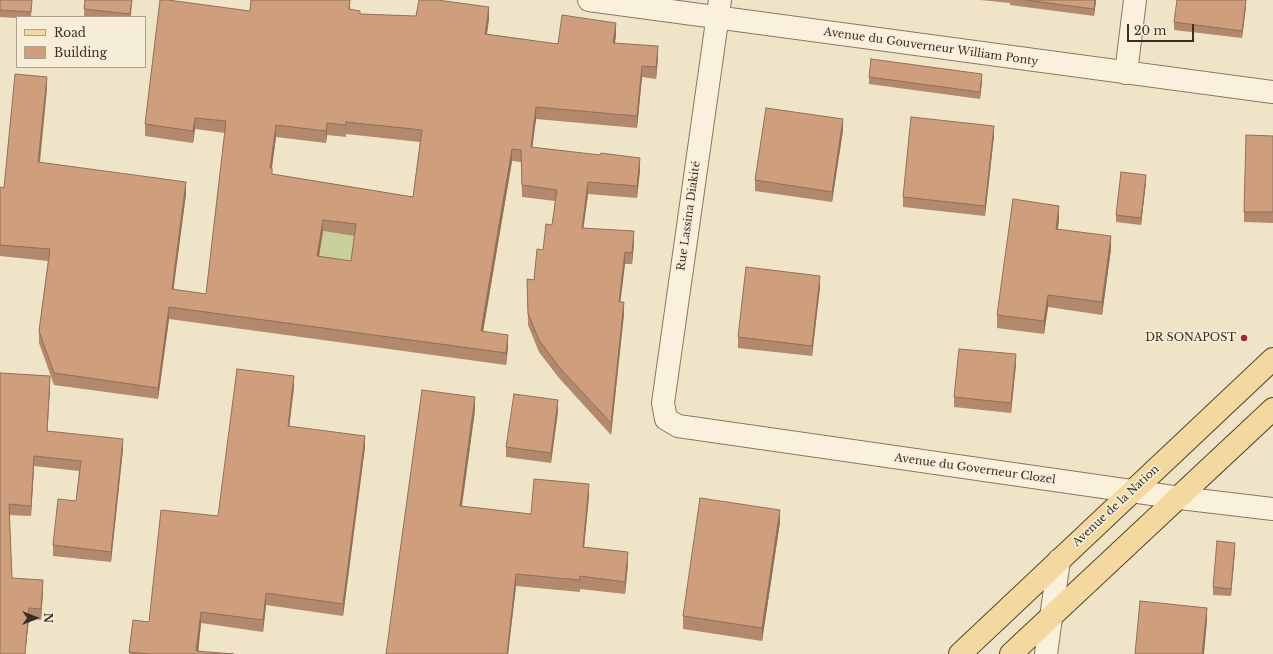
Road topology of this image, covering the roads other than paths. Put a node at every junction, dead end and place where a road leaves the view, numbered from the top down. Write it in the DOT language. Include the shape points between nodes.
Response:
graph roads {
  1 [pos="589,0"];
  2 [pos="1135,0"];
  3 [pos="718,9"];
  4 [pos="1126,73"];
  5 [pos="1273,92"];
  6 [pos="1273,359"];
  7 [pos="1273,409"];
  8 [pos="678,426"];
  9 [pos="1133,491"];
  10 [pos="1180,498"];
  11 [pos="1273,509"];
  12 [pos="1059,560"];
  13 [pos="1051,617"];
  14 [pos="960,654"];
  15 [pos="1011,654"];
  16 [pos="1046,654"];
  1 -- 3 [label="street, Avenue du Gouverneur William Ponty"];
  2 -- 4 [label="street"];
  3 -- 4 [label="street, Avenue du Gouverneur William Ponty"];
  3 -- 8 [label="street, Rue Lassina Diakité" via="663,403 666,419"];
  4 -- 5 [label="street, Avenue du Gouverneur William Ponty"];
  6 -- 9 [label="main road, Avenue de la Nation"];
  7 -- 10 [label="main road"];
  8 -- 9 [label="street, Avenue du Governeur Clozel"];
  9 -- 10 [label="street, Avenue du Governeur Clozel"];
  9 -- 12 [label="main road, Avenue de la Nation"];
  10 -- 11 [label="street, Avenue du Governeur Clozel"];
  10 -- 13 [label="main road"];
  12 -- 13 [label="street"];
  12 -- 14 [label="main road, Avenue de la Nation"];
  13 -- 15 [label="main road"];
  13 -- 16 [label="street"];
}
